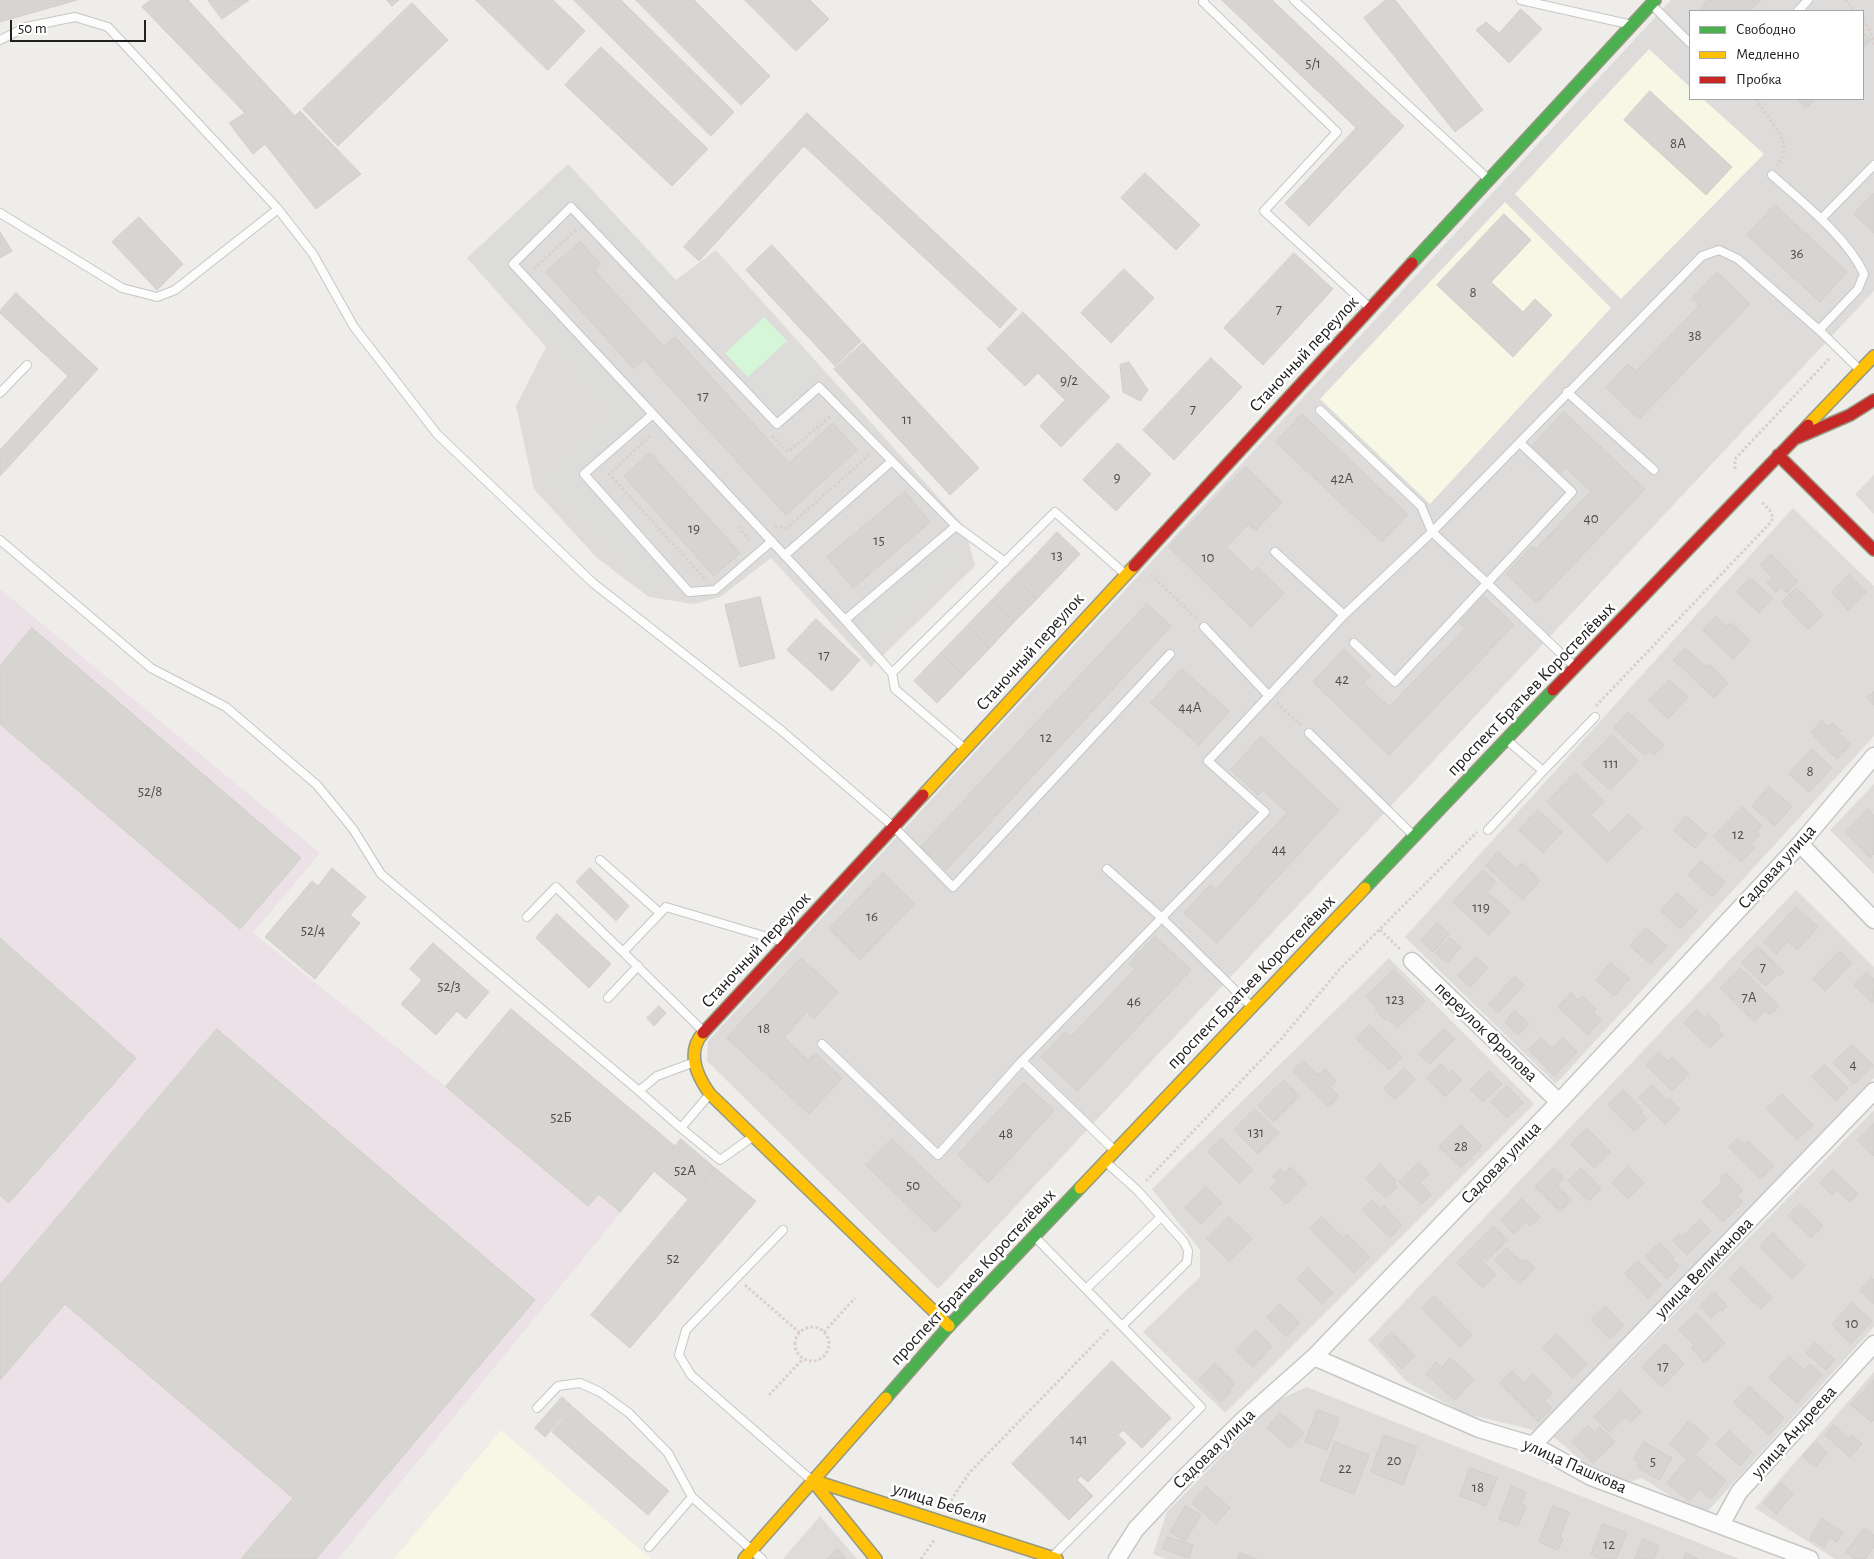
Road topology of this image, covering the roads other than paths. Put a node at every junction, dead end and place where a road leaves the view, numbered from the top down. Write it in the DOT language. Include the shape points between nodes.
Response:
graph roads {
  1 [pos="1204,0"];
  2 [pos="1294,0"];
  3 [pos="1520,0"];
  4 [pos="1808,0"];
  5 [pos="1653,2"];
  6 [pos="1799,10"];
  7 [pos="1632,24"];
  8 [pos="0,40"];
  9 [pos="1689,42"];
  10 [pos="1874,165"];
  11 [pos="1772,175"];
  12 [pos="1489,180"];
  13 [pos="278,209"];
  14 [pos="0,213"];
  15 [pos="1821,219"];
  16 [pos="1370,309"];
  17 [pos="1819,330"];
  18 [pos="1874,358"];
  19 [pos="27,365"];
  20 [pos="1861,371"];
  21 [pos="1567,392"];
  22 [pos="0,393"];
  23 [pos="1874,400"];
  24 [pos="1320,410"];
  25 [pos="653,414"];
  26 [pos="1794,439"];
  27 [pos="1520,443"];
  28 [pos="1778,455"];
  29 [pos="892,461"];
  30 [pos="1654,470"];
  31 [pos="956,526"];
  32 [pos="1432,532"];
  33 [pos="0,540"];
  34 [pos="772,541"];
  35 [pos="1874,550"];
  36 [pos="1275,552"];
  37 [pos="785,555"];
  38 [pos="1005,562"];
  39 [pos="1125,574"];
  40 [pos="1487,583"];
  41 [pos="1344,615"];
  42 [pos="845,620"];
  43 [pos="1204,627"];
  44 [pos="1354,643"];
  45 [pos="1170,654"];
  46 [pos="1575,667"];
  47 [pos="892,673"];
  48 [pos="1269,696"];
  49 [pos="1594,713"];
  50 [pos="1309,733"];
  51 [pos="1506,740"];
  52 [pos="965,749"];
  53 [pos="1874,756"];
  54 [pos="1543,771"];
  55 [pos="894,827"];
  56 [pos="1486,827"];
  57 [pos="1415,836"];
  58 [pos="1800,844"];
  59 [pos="600,860"];
  60 [pos="1106,869"];
  61 [pos="660,913"];
  62 [pos="527,917"];
  63 [pos="1162,918"];
  64 [pos="1874,920"];
  65 [pos="786,943"];
  66 [pos="623,952"];
  67 [pos="1412,961"];
  68 [pos="638,966"];
  69 [pos="608,998"];
  70 [pos="1252,1007"];
  71 [pos="703,1032"];
  72 [pos="822,1044"];
  73 [pos="1022,1061"];
  74 [pos="694,1062"];
  75 [pos="639,1091"];
  76 [pos="1874,1091"];
  77 [pos="710,1094"];
  78 [pos="1559,1102"];
  79 [pos="681,1128"];
  80 [pos="753,1137"];
  81 [pos="1115,1151"];
  82 [pos="1106,1162"];
  83 [pos="1161,1217"];
  84 [pos="783,1230"];
  85 [pos="1035,1237"];
  86 [pos="1086,1290"];
  87 [pos="949,1326"];
  88 [pos="1122,1326"];
  89 [pos="1874,1344"];
  90 [pos="1314,1358"];
  91 [pos="537,1408"];
  92 [pos="1534,1445"];
  93 [pos="812,1480"];
  94 [pos="692,1497"];
  95 [pos="1721,1525"];
  96 [pos="649,1547"];
  97 [pos="752,1550"];
  98 [pos="1054,1558"];
  99 [pos="744,1559"];
  100 [pos="762,1559"];
  101 [pos="876,1559"];
  102 [pos="1116,1559"];
  103 [pos="1810,1559"];
  1 -- 16 [label="lane" via="1337,132 1264,211"];
  2 -- 12 [label="lane"];
  3 -- 7 [label="lane"];
  4 -- 6 [label="lane"];
  5 -- 7 [label="main road, Станочный переулок"];
  5 -- 9 [label="lane"];
  7 -- 12 [label="main road, Станочный переулок"];
  8 -- 13 [label="lane" via="26,27 75,17 108,28"];
  10 -- 15 [label="lane"];
  11 -- 15 [label="lane"];
  12 -- 16 [label="main road, Станочный переулок"];
  13 -- 14 [label="lane" via="175,290 157,297 122,288"];
  13 -- 55 [label="lane" via="313,254 354,327 437,434 593,583 782,732"];
  15 -- 17 [label="lane" via="1858,260 1864,274 1858,289"];
  16 -- 39 [label="main road, Станочный переулок"];
  17 -- 20 [label="lane"];
  17 -- 21 [label="lane" via="1738,259 1719,250 1702,256"];
  18 -- 20 [label="main road, проспект Братьев Коростелёвых"];
  19 -- 22 [label="lane"];
  20 -- 26 [label="main road, проспект Братьев Коростелёвых"];
  21 -- 27 [label="lane"];
  21 -- 30 [label="lane"];
  23 -- 26 [label="main road, проспект Братьев Коростелёвых" via="1850,415"];
  24 -- 32 [label="lane" via="1421,506"];
  25 -- 29 [label="lane" via="513,264 571,207 777,424 819,387"];
  25 -- 34 [label="lane"];
  25 -- 34 [label="lane" via="584,474 689,592 716,590"];
  26 -- 28 [label="main road, проспект Братьев Коростелёвых"];
  27 -- 32 [label="lane"];
  27 -- 40 [label="lane" via="1572,492"];
  28 -- 35 [label="main road"];
  28 -- 46 [label="main road, проспект Братьев Коростелёвых"];
  29 -- 31 [label="lane"];
  29 -- 37 [label="lane"];
  31 -- 38 [label="lane"];
  31 -- 42 [label="lane"];
  32 -- 40 [label="lane"];
  32 -- 41 [label="lane"];
  33 -- 75 [label="lane" via="151,668 226,707 317,785 354,829 381,874"];
  34 -- 37 [label="lane"];
  36 -- 41 [label="lane"];
  37 -- 42 [label="lane"];
  38 -- 39 [label="lane" via="1055,512"];
  38 -- 47 [label="lane"];
  39 -- 52 [label="main road, Станочный переулок"];
  40 -- 44 [label="lane" via="1395,682"];
  40 -- 46 [label="lane"];
  41 -- 48 [label="lane"];
  42 -- 47 [label="lane"];
  43 -- 48 [label="lane"];
  45 -- 55 [label="lane" via="953,887"];
  46 -- 51 [label="main road, проспект Братьев Коростелёвых"];
  47 -- 52 [label="lane" via="895,689"];
  48 -- 63 [label="lane" via="1208,761 1265,812"];
  49 -- 54 [label="lane"];
  50 -- 57 [label="lane"];
  51 -- 54 [label="lane"];
  51 -- 57 [label="main road, проспект Братьев Коростелёвых"];
  52 -- 55 [label="main road, Станочный переулок"];
  53 -- 58 [label="street, Садовая улица"];
  54 -- 56 [label="lane"];
  55 -- 65 [label="main road, Станочный переулок"];
  57 -- 70 [label="main road, проспект Братьев Коростелёвых"];
  58 -- 64 [label="street"];
  58 -- 78 [label="street, Садовая улица"];
  59 -- 61 [label="lane"];
  60 -- 63 [label="lane"];
  61 -- 65 [label="lane" via="666,907"];
  61 -- 66 [label="lane"];
  62 -- 66 [label="lane" via="556,887"];
  63 -- 70 [label="lane"];
  63 -- 73 [label="lane"];
  65 -- 71 [label="main road, Станочный переулок"];
  66 -- 68 [label="lane"];
  67 -- 78 [label="street, переулок Фролова"];
  68 -- 69 [label="lane"];
  68 -- 71 [label="lane"];
  70 -- 81 [label="main road, проспект Братьев Коростелёвых"];
  71 -- 74 [label="main road, Станочный переулок" via="693,1051"];
  72 -- 73 [label="lane" via="938,1155"];
  73 -- 81 [label="lane"];
  74 -- 75 [label="lane" via="657,1076"];
  74 -- 77 [label="main road"];
  75 -- 79 [label="lane"];
  76 -- 92 [label="street, улица Великанова"];
  77 -- 79 [label="lane"];
  77 -- 80 [label="main road"];
  78 -- 90 [label="street, Садовая улица"];
  79 -- 80 [label="lane" via="720,1160"];
  80 -- 87 [label="main road"];
  81 -- 82 [label="main road, проспект Братьев Коростелёвых"];
  82 -- 83 [label="lane"];
  82 -- 85 [label="main road, проспект Братьев Коростелёвых"];
  83 -- 86 [label="lane"];
  83 -- 88 [label="lane" via="1184,1242 1188,1251 1187,1262"];
  84 -- 93 [label="lane" via="686,1330 679,1354 692,1375"];
  85 -- 86 [label="lane"];
  85 -- 87 [label="main road, проспект Братьев Коростелёвых"];
  86 -- 88 [label="lane"];
  87 -- 93 [label="main road, проспект Братьев Коростелёвых"];
  88 -- 98 [label="lane" via="1201,1407"];
  89 -- 95 [label="street, улица Андреева" via="1739,1492"];
  90 -- 92 [label="street, улица Пашкова" via="1479,1429"];
  90 -- 102 [label="street, Садовая улица" via="1183,1478 1136,1529"];
  91 -- 94 [label="lane" via="558,1386 580,1383 600,1392 629,1413 668,1453"];
  92 -- 95 [label="street, улица Пашкова" via="1591,1476"];
  93 -- 97 [label="main road, проспект Братьев Коростелёвых"];
  93 -- 98 [label="main road, улица Бебеля"];
  93 -- 101 [label="main road"];
  94 -- 96 [label="lane"];
  94 -- 97 [label="lane"];
  95 -- 103 [label="street, улица Пашкова"];
  97 -- 99 [label="main road, проспект Братьев Коростелёвых"];
  97 -- 100 [label="lane"];
}
